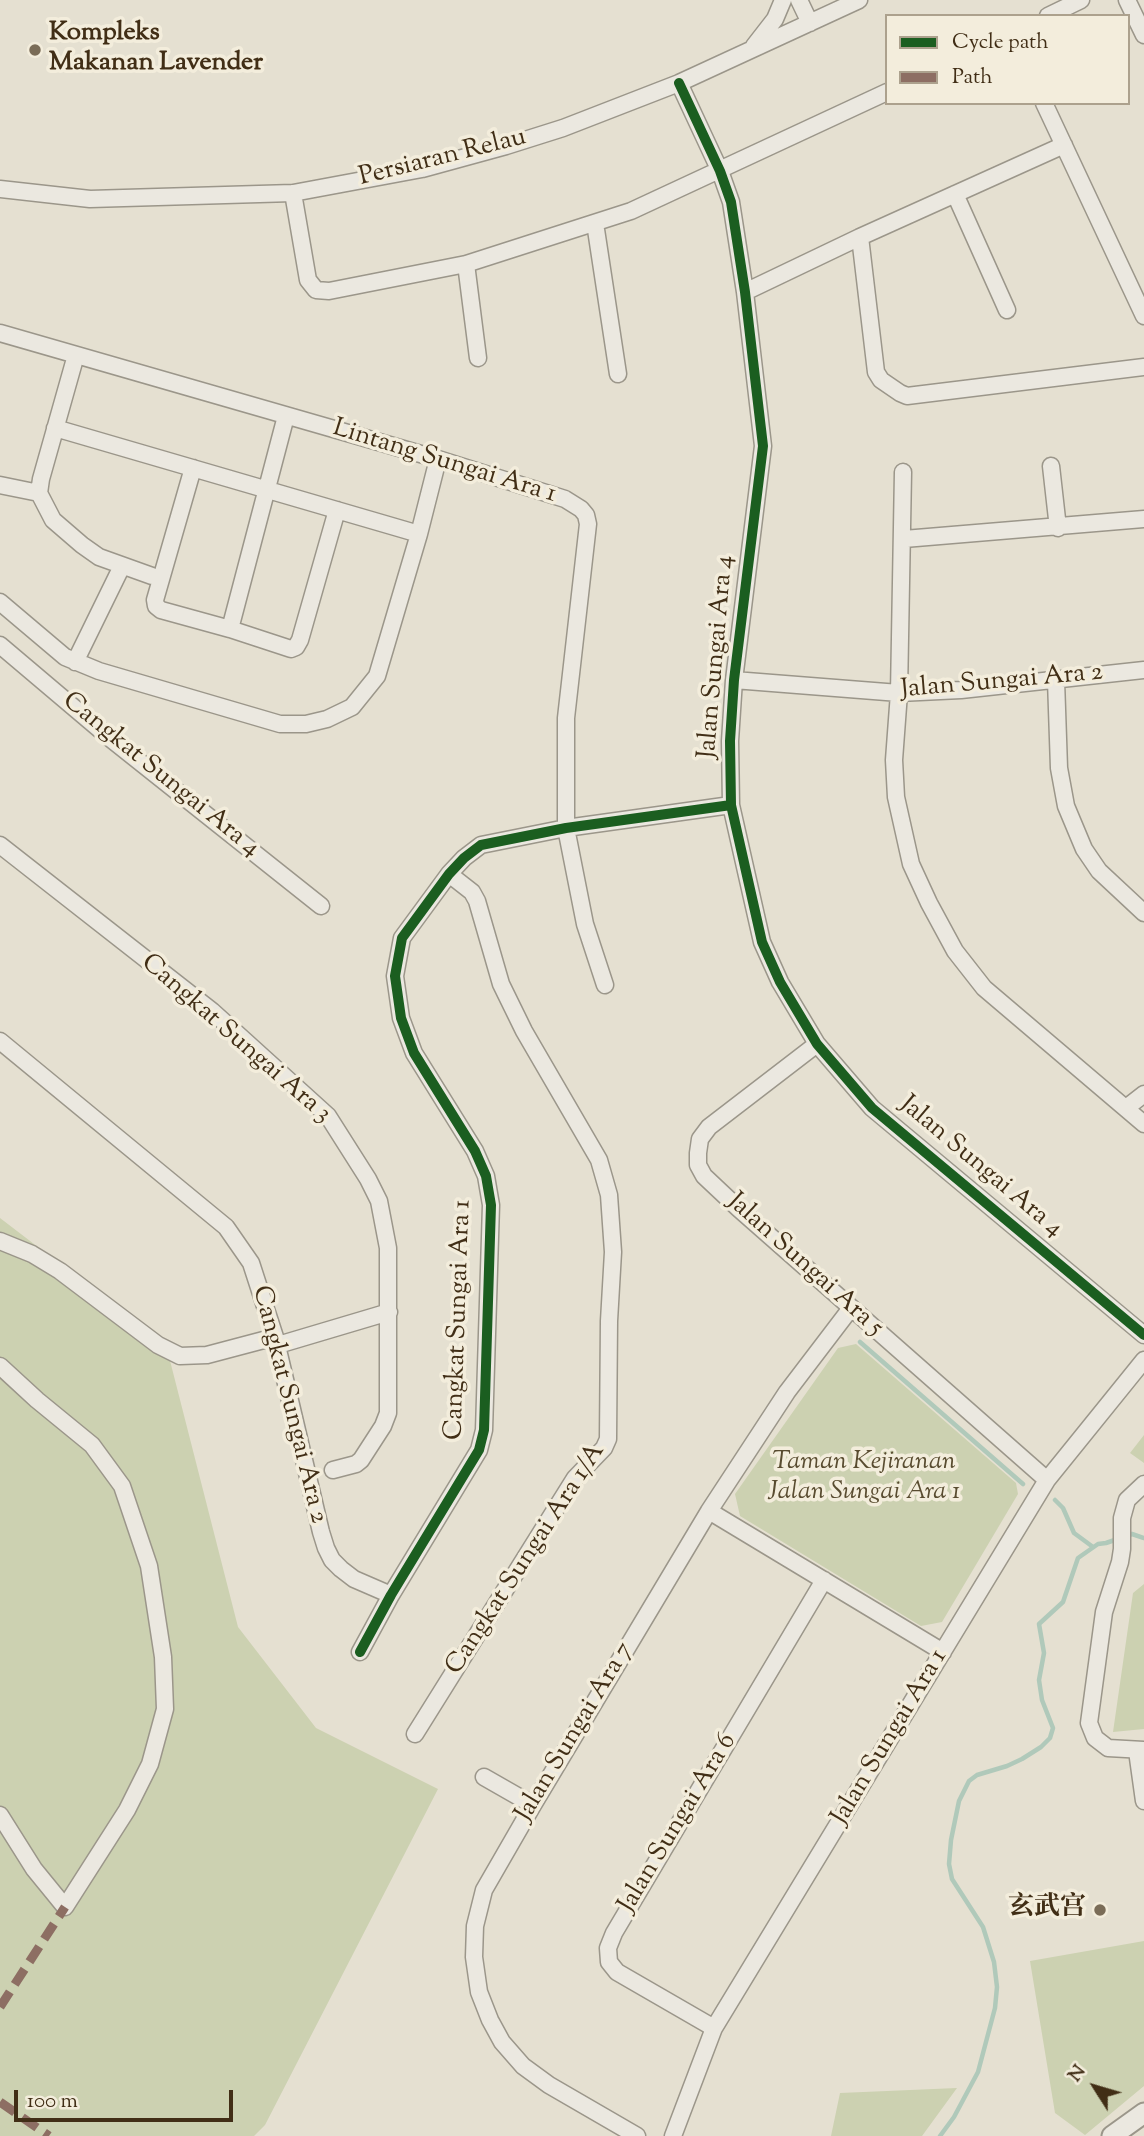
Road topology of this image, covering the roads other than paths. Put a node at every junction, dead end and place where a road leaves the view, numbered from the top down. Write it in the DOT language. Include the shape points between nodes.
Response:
graph roads {
  1 [pos="783,0"];
  2 [pos="799,0"];
  3 [pos="859,0"];
  4 [pos="1081,0"];
  5 [pos="1128,0"];
  6 [pos="1052,14"];
  7 [pos="810,23"];
  8 [pos="1144,35"];
  9 [pos="750,51"];
  10 [pos="679,83"];
  11 [pos="885,93"];
  12 [pos="1045,105"];
  13 [pos="1064,145"];
  14 [pos="720,171"];
  15 [pos="2,188"];
  16 [pos="293,193"];
  17 [pos="956,194"];
  18 [pos="595,223"];
  19 [pos="860,237"];
  20 [pos="466,264"];
  21 [pos="744,292"];
  22 [pos="1007,310"];
  23 [pos="1144,316"];
  24 [pos="0,333"];
  25 [pos="76,355"];
  26 [pos="478,358"];
  27 [pos="1144,367"];
  28 [pos="618,374"];
  29 [pos="286,416"];
  30 [pos="55,428"];
  31 [pos="438,459"];
  32 [pos="1051,466"];
  33 [pos="193,468"];
  34 [pos="904,472"];
  35 [pos="0,485"];
  36 [pos="267,489"];
  37 [pos="39,493"];
  38 [pos="338,510"];
  39 [pos="1144,519"];
  40 [pos="1058,528"];
  41 [pos="419,534"];
  42 [pos="904,539"];
  43 [pos="122,566"];
  44 [pos="152,576"];
  45 [pos="0,602"];
  46 [pos="230,629"];
  47 [pos="0,645"];
  48 [pos="75,662"];
  49 [pos="1144,670"];
  50 [pos="734,680"];
  51 [pos="1056,680"];
  52 [pos="899,693"];
  53 [pos="731,805"];
  54 [pos="566,828"];
  55 [pos="0,845"];
  56 [pos="449,874"];
  57 [pos="321,906"];
  58 [pos="1144,913"];
  59 [pos="605,985"];
  60 [pos="0,1041"];
  61 [pos="817,1044"];
  62 [pos="1144,1094"];
  63 [pos="1126,1108"];
  64 [pos="1144,1124"];
  65 [pos="0,1241"];
  66 [pos="851,1308"];
  67 [pos="389,1312"];
  68 [pos="1144,1335"];
  69 [pos="277,1341"];
  70 [pos="1144,1360"];
  71 [pos="0,1366"];
  72 [pos="333,1470"];
  73 [pos="1047,1480"];
  74 [pos="1144,1484"];
  75 [pos="709,1511"];
  76 [pos="824,1580"];
  77 [pos="391,1595"];
  78 [pos="360,1651"];
  79 [pos="943,1652"];
  80 [pos="415,1734"];
  81 [pos="1141,1750"];
  82 [pos="484,1777"];
  83 [pos="1144,1801"];
  84 [pos="533,1805"];
  85 [pos="0,1815"];
  86 [pos="714,2028"];
  87 [pos="1144,2113"];
  88 [pos="637,2136"];
  89 [pos="673,2136"];
  90 [pos="1112,2136"];
  1 -- 9 [label="street" via="775,19"];
  2 -- 7 [label="street"];
  3 -- 7 [label="street, Persiaran Relau"];
  4 -- 6 [label="street"];
  5 -- 8 [label="street"];
  7 -- 9 [label="street, Persiaran Relau"];
  9 -- 10 [label="street, Persiaran Relau"];
  10 -- 14 [label="street, Jalan Sungai Ara 4"];
  10 -- 16 [label="street, Persiaran Relau" via="506,146 422,169"];
  11 -- 14 [label="street"];
  12 -- 13 [label="street"];
  13 -- 17 [label="street"];
  13 -- 23 [label="street"];
  14 -- 18 [label="street"];
  14 -- 21 [label="street, Jalan Sungai Ara 4" via="731,202"];
  15 -- 16 [label="street, Persiaran Relau" via="90,199"];
  16 -- 20 [label="street" via="308,280 316,290"];
  17 -- 19 [label="street"];
  17 -- 22 [label="street"];
  18 -- 20 [label="street"];
  18 -- 28 [label="street"];
  19 -- 21 [label="street"];
  19 -- 27 [label="street" via="876,372 900,393 907,396"];
  20 -- 26 [label="street"];
  21 -- 50 [label="street, Jalan Sungai Ara 4" via="763,446"];
  24 -- 25 [label="street, Lintang Sungai Ara 1"];
  25 -- 29 [label="street, Lintang Sungai Ara 1"];
  25 -- 30 [label="street"];
  29 -- 31 [label="street, Lintang Sungai Ara 1"];
  29 -- 36 [label="street"];
  30 -- 33 [label="street"];
  30 -- 37 [label="street"];
  31 -- 41 [label="street"];
  31 -- 54 [label="street, Lintang Sungai Ara 1" via="565,499 586,515 566,718"];
  32 -- 40 [label="street"];
  33 -- 36 [label="street"];
  33 -- 46 [label="street" via="156,606"];
  34 -- 42 [label="street"];
  35 -- 37 [label="street"];
  36 -- 38 [label="street"];
  36 -- 46 [label="street"];
  37 -- 43 [label="street" via="53,520 82,545"];
  38 -- 41 [label="street"];
  38 -- 46 [label="street" via="296,646 291,649"];
  39 -- 40 [label="street"];
  40 -- 42 [label="street"];
  41 -- 48 [label="street" via="377,676 352,707 327,719 279,724"];
  42 -- 52 [label="street"];
  43 -- 44 [label="street"];
  43 -- 48 [label="street"];
  45 -- 48 [label="street"];
  47 -- 57 [label="street, Cangkat Sungai Ara 4"];
  49 -- 51 [label="street, Jalan Sungai Ara 2"];
  50 -- 52 [label="street, Jalan Sungai Ara 2"];
  50 -- 53 [label="street, Jalan Sungai Ara 4"];
  51 -- 52 [label="street, Jalan Sungai Ara 2"];
  51 -- 58 [label="street" via="1059,768 1066,806 1099,871"];
  52 -- 63 [label="street" via="896,797 911,864 942,928 984,988"];
  53 -- 54 [label="street, Cangkat Sungai Ara 1"];
  53 -- 61 [label="street, Jalan Sungai Ara 4" via="762,942"];
  54 -- 56 [label="street, Cangkat Sungai Ara 1" via="481,845"];
  54 -- 59 [label="street, Lintang Sungai Ara 1" via="585,924"];
  55 -- 67 [label="street, Cangkat Sungai Ara 3" via="212,1011 328,1116 379,1201 388,1248"];
  56 -- 77 [label="street, Cangkat Sungai Ara 1" via="402,939 395,976 401,1018 414,1053 486,1176 491,1205 484,1430 479,1450"];
  56 -- 80 [label="street, Cangkat Sungai Ara 1/A" via="477,901 501,984 598,1160 609,1195 613,1252 608,1439 575,1478"];
  60 -- 69 [label="street, Cangkat Sungai Ara 2" via="226,1227 251,1263"];
  61 -- 66 [label="street, Jalan Sungai Ara 5" via="709,1127 701,1139 698,1165 737,1208"];
  61 -- 68 [label="street, Jalan Sungai Ara 4" via="872,1108"];
  62 -- 63 [label="street"];
  63 -- 64 [label="street"];
  65 -- 69 [label="street" via="51,1265 158,1345 180,1356"];
  66 -- 73 [label="street, Jalan Sungai Ara 5"];
  66 -- 75 [label="street, Jalan Sungai Ara 7" via="787,1392"];
  67 -- 69 [label="street"];
  67 -- 72 [label="street, Cangkat Sungai Ara 3" via="383,1426 361,1460"];
  69 -- 77 [label="street, Cangkat Sungai Ara 2" via="326,1548 332,1560 354,1579"];
  70 -- 73 [label="street, Jalan Sungai Ara 1"];
  71 -- 85 [label="street" via="92,1445 122,1486 149,1566 163,1657 164,1710 150,1764 127,1810 65,1907 33,1869"];
  73 -- 79 [label="street, Jalan Sungai Ara 1"];
  74 -- 81 [label="street" via="1127,1500 1122,1518 1120,1562 1104,1612 1089,1723 1095,1738 1108,1748"];
  75 -- 76 [label="street"];
  75 -- 84 [label="street, Jalan Sungai Ara 7"];
  76 -- 79 [label="street"];
  76 -- 86 [label="street, Jalan Sungai Ara 6" via="608,1948 609,1962 617,1972"];
  77 -- 78 [label="street, Cangkat Sungai Ara 1"];
  79 -- 86 [label="street, Jalan Sungai Ara 1"];
  81 -- 83 [label="street"];
  82 -- 84 [label="street"];
  84 -- 88 [label="street, Jalan Sungai Ara 7" via="484,1890 474,1957 479,1992 502,2042 523,2066"];
  86 -- 89 [label="street, Jalan Sungai Ara 1"];
  87 -- 90 [label="street"];
}
